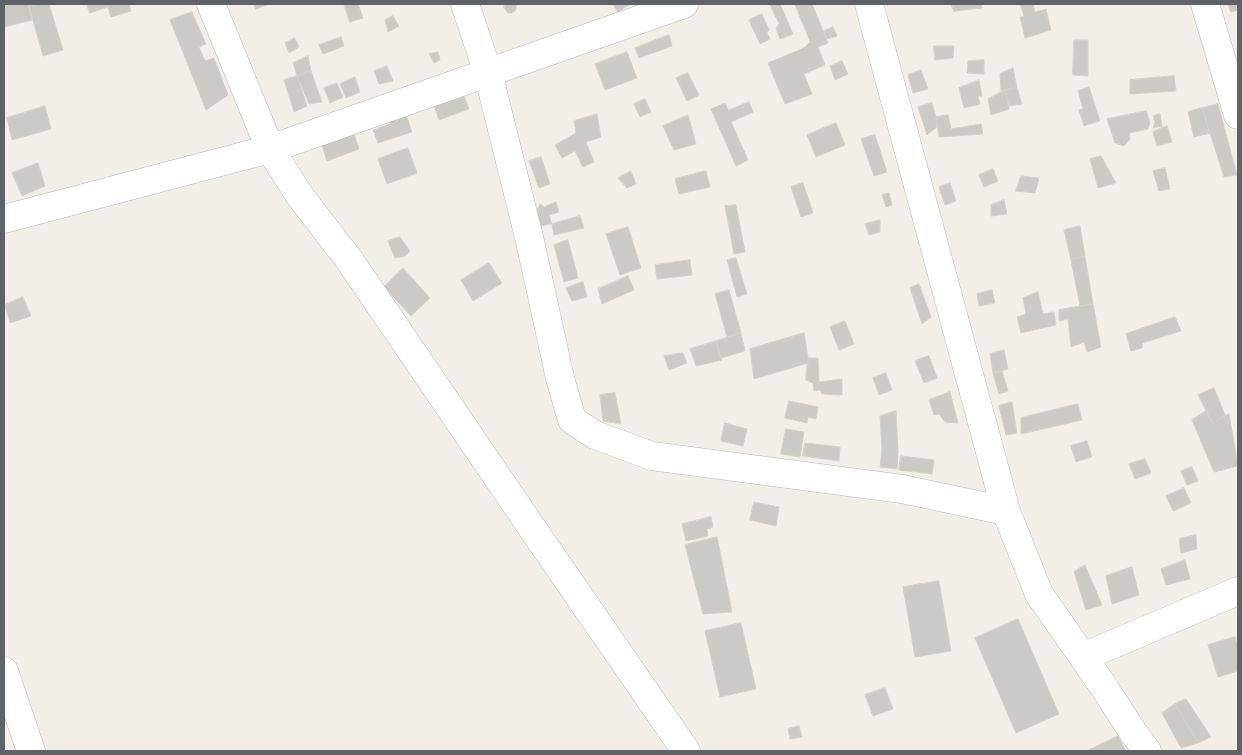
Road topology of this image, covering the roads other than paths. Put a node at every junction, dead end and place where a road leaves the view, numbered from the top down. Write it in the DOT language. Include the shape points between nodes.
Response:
graph roads {
  1 [pos="211,4"];
  2 [pos="465,4"];
  3 [pos="684,4"];
  4 [pos="870,4"];
  5 [pos="1205,4"];
  6 [pos="488,72"];
  7 [pos="1238,115"];
  8 [pos="270,149"];
  9 [pos="4,219"];
  10 [pos="1006,511"];
  11 [pos="1238,591"];
  12 [pos="1083,657"];
  13 [pos="4,671"];
  14 [pos="11,714"];
  15 [pos="31,751"];
  16 [pos="686,751"];
  17 [pos="1147,751"];
  1 -- 8 [label="street"];
  2 -- 6 [label="street"];
  3 -- 6 [label="street"];
  4 -- 10 [label="street"];
  5 -- 7 [label="street"];
  6 -- 8 [label="street"];
  6 -- 10 [label="street" via="572,420 595,435 652,456 902,489"];
  8 -- 9 [label="street"];
  8 -- 16 [label="street"];
  10 -- 12 [label="street" via="1039,594"];
  11 -- 12 [label="street"];
  12 -- 17 [label="street"];
  13 -- 14 [label="street"];
  14 -- 15 [label="street"];
}
